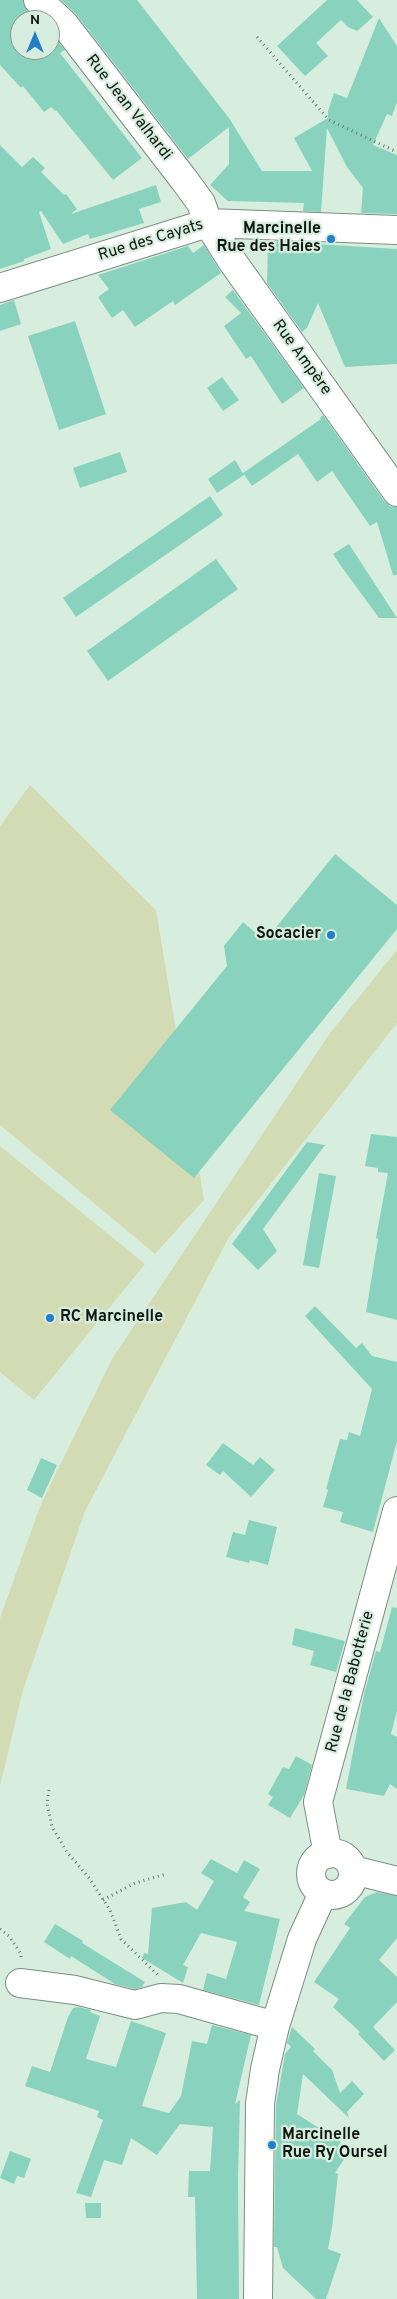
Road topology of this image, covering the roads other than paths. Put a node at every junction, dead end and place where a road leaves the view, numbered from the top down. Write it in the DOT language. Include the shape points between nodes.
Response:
graph roads {
  1 [pos="38,0"];
  2 [pos="208,223"];
  3 [pos="397,230"];
  4 [pos="0,288"];
  5 [pos="397,492"];
  6 [pos="397,1511"];
  7 [pos="328,1854"];
  8 [pos="353,1870"];
  9 [pos="397,1881"];
  10 [pos="323,1893"];
  11 [pos="20,1983"];
  12 [pos="274,2026"];
  13 [pos="258,2299"];
  1 -- 2 [label="street, Rue Jean Valhardi" via="64,24 185,181 201,203"];
  2 -- 3 [label="street, Rue des Cayats"];
  2 -- 4 [label="street, Rue des Cayats"];
  2 -- 5 [label="street, Rue Ampère" via="232,262"];
  6 -- 7 [label="street, Rue de la Babotterie" via="318,1802"];
  7 -- 8 [label="street" via="339,1854"];
  7 -- 10 [label="street" via="316,1861 311,1874 316,1888"];
  8 -- 9 [label="street"];
  8 -- 10 [label="street" via="346,1890 333,1895"];
  10 -- 12 [label="street" via="302,1939"];
  11 -- 12 [label="street" via="75,1990 135,2005 161,1998 178,1999"];
  12 -- 13 [label="street" via="260,2104"];
}
